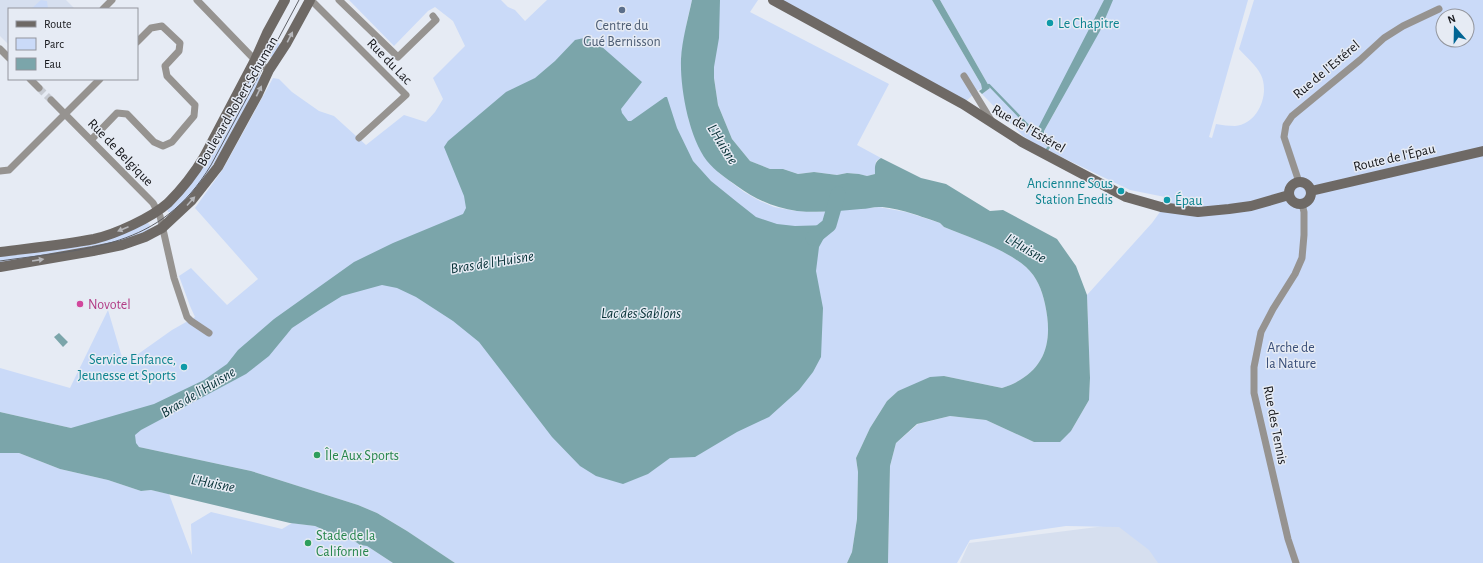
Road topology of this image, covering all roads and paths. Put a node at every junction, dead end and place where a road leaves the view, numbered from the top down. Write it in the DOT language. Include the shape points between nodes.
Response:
graph roads {
  1 [pos="112,0"];
  2 [pos="197,0"];
  3 [pos="285,0"];
  4 [pos="311,0"];
  5 [pos="339,0"];
  6 [pos="773,0"];
  7 [pos="104,8"];
  8 [pos="1435,11"];
  9 [pos="432,16"];
  10 [pos="138,41"];
  11 [pos="0,49"];
  12 [pos="8,57"];
  13 [pos="255,60"];
  14 [pos="269,70"];
  15 [pos="964,76"];
  16 [pos="32,80"];
  17 [pos="99,80"];
  18 [pos="39,88"];
  19 [pos="51,100"];
  20 [pos="65,113"];
  21 [pos="993,123"];
  22 [pos="359,138"];
  23 [pos="91,140"];
  24 [pos="1483,151"];
  25 [pos="0,171"];
  26 [pos="1299,182"];
  27 [pos="1312,191"];
  28 [pos="1290,196"];
  29 [pos="1302,204"];
  30 [pos="158,210"];
  31 [pos="162,228"];
  32 [pos="0,252"];
  33 [pos="0,267"];
  34 [pos="209,333"];
  35 [pos="1296,563"];
  1 -- 7 [label="street"];
  2 -- 13 [label="street"];
  3 -- 13 [label="street, Boulevard Robert Schuman"];
  14 -- 4 [label="street, Boulevard Robert Schuman, one-way"];
  4 -- 22 [label="street, Rue du Lac" via="406,95"];
  5 -- 9 [label="street, Rue du Lac" via="398,57 436,20"];
  6 -- 21 [label="street, Rue de l'Estérel"];
  8 -- 26 [label="street, Rue de l'Estérel" via="1384,38 1292,116 1286,125 1284,137"];
  10 -- 23 [label="street" via="151,28 162,26 180,43 179,51 165,66 167,76 195,105 194,116 172,142 163,146 154,142 127,114 117,113"];
  11 -- 12 [label="street"];
  13 -- 14 [label="street"];
  13 -- 30 [label="street, Boulevard Robert Schuman" via="195,172 183,188"];
  31 -- 14 [label="street, Boulevard Robert Schuman, one-way" via="192,200 218,166"];
  15 -- 21 [label="street"];
  16 -- 18 [label="street"];
  17 -- 20 [label="street"];
  19 -- 20 [label="street, Rue de Belgique"];
  20 -- 23 [label="street, Rue de Belgique"];
  20 -- 25 [label="street" via="9,170"];
  21 -- 28 [label="street, Rue de l'Estérel" via="1022,142 1126,197 1161,207 1198,212 1251,206"];
  23 -- 30 [label="street, Rue de Belgique"];
  24 -- 27 [label="street, Route de l'Épau"];
  26 -- 27 [label="street" via="1308,185"];
  26 -- 28 [label="street" via="1292,186"];
  27 -- 29 [label="street" via="1309,201"];
  28 -- 29 [label="street" via="1294,202"];
  29 -- 35 [label="street, Rue des Tennis" via="1302,258 1261,332 1254,367 1254,393 1286,532"];
  30 -- 31 [label="street, Rue de Belgique"];
  30 -- 32 [label="street, Boulevard Robert Schuman, one-way" via="136,223 95,239"];
  33 -- 31 [label="street, Boulevard Robert Schuman, one-way" via="122,245"];
  31 -- 34 [label="street, Rue de Belgique" via="187,317"];
}
